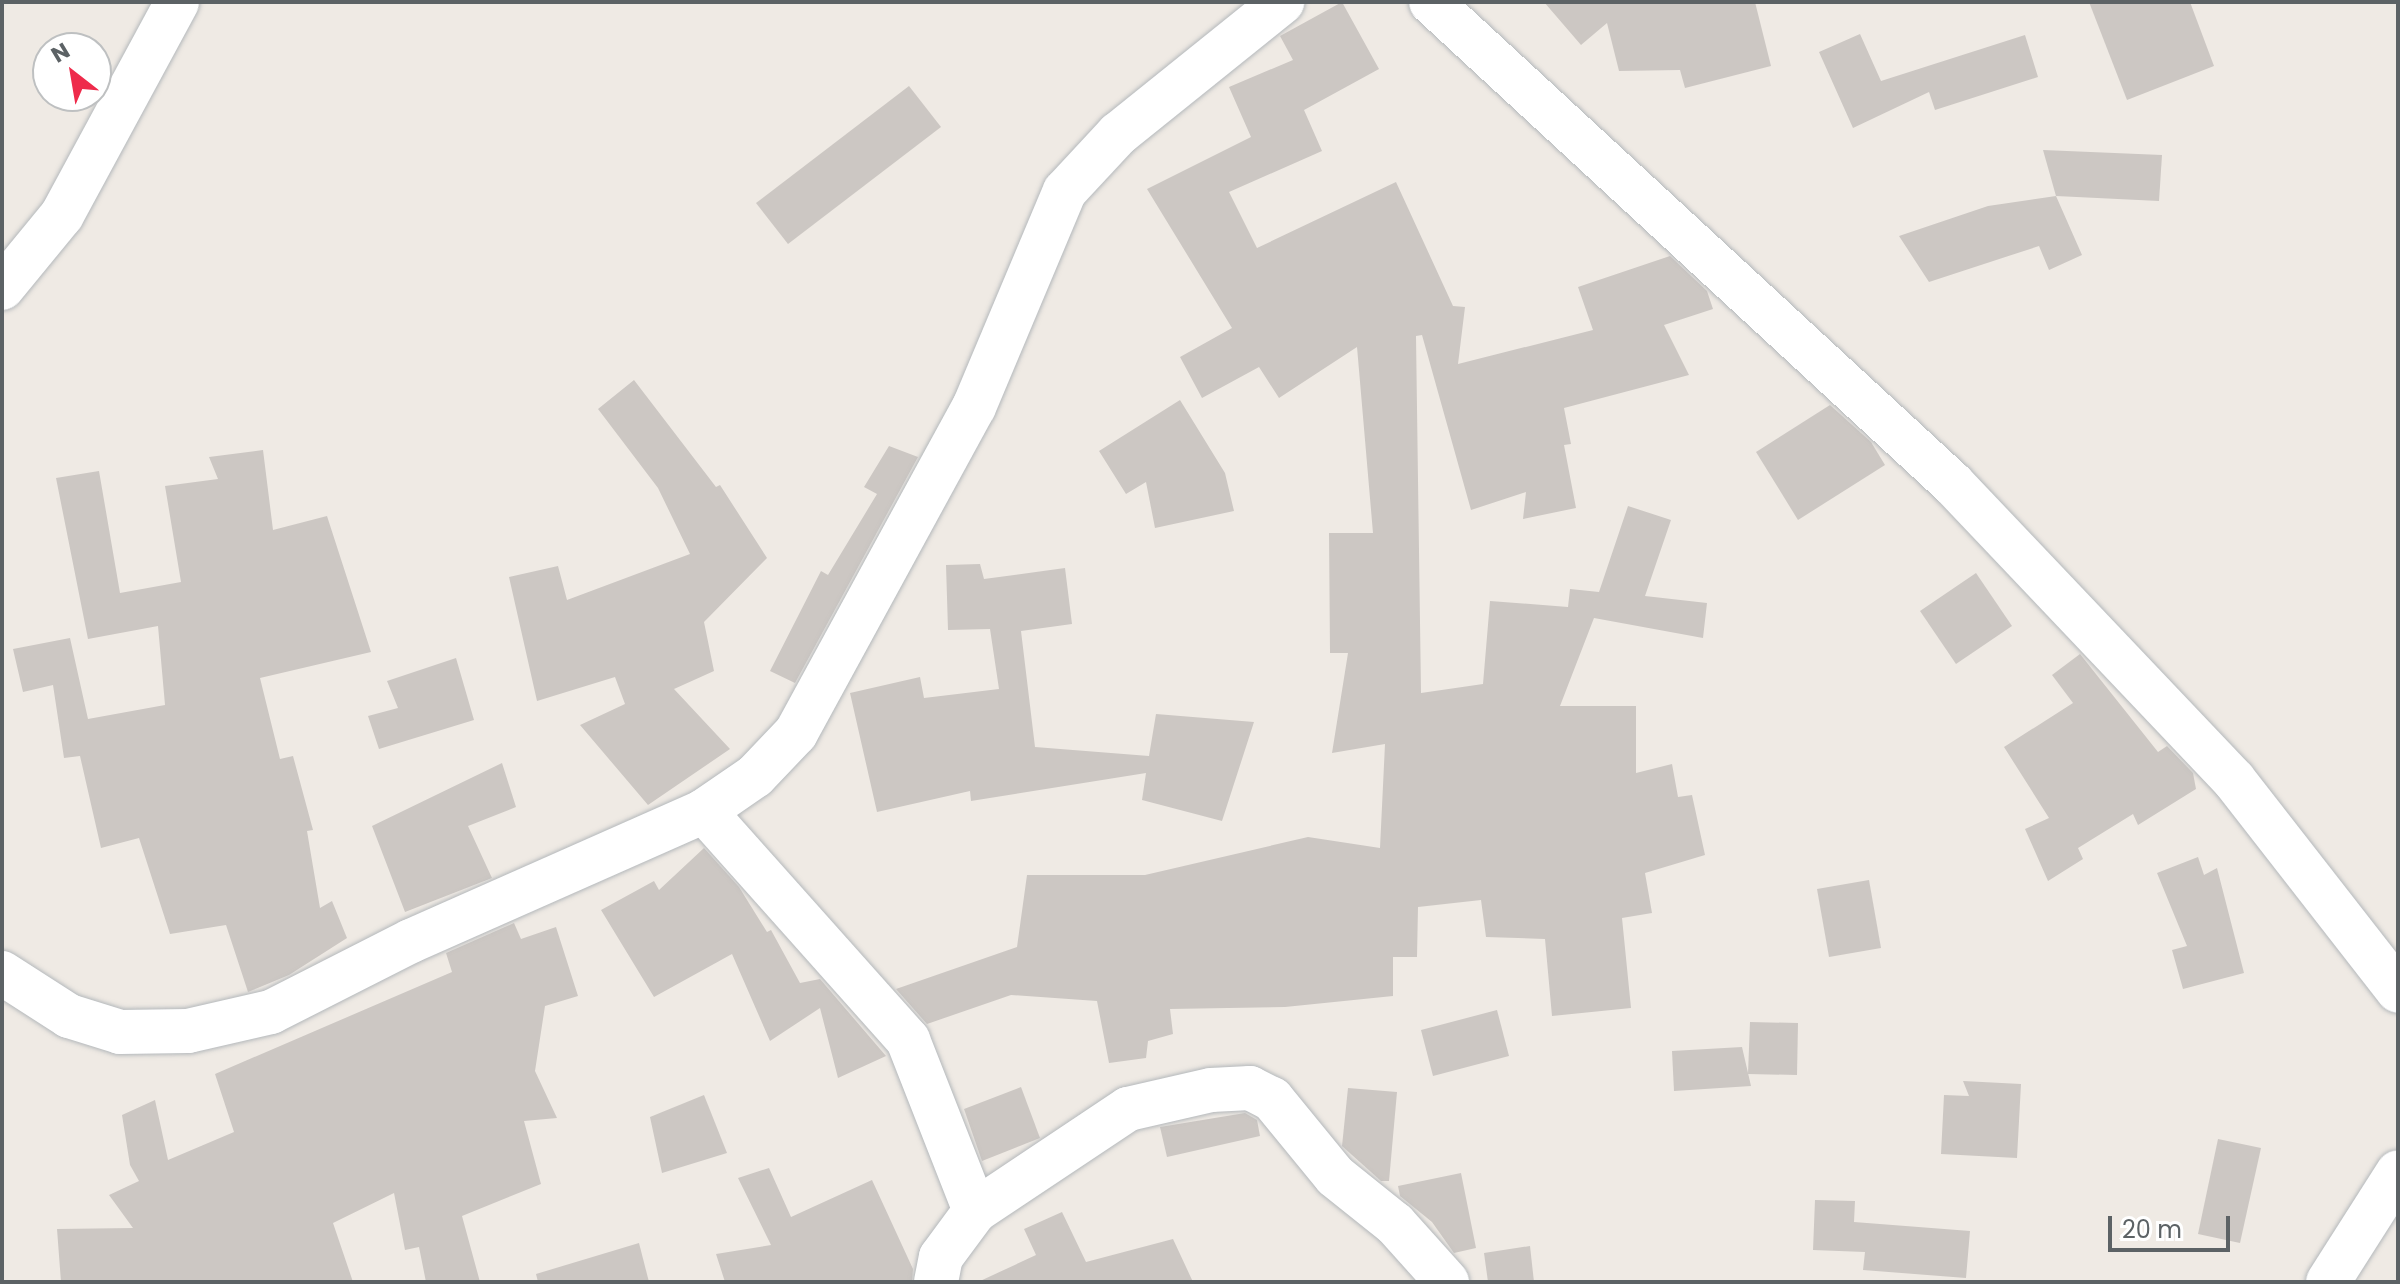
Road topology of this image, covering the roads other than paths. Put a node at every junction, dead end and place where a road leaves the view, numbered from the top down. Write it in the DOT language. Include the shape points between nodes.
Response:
graph roads {
  1 [pos="177,2"];
  2 [pos="1282,2"];
  3 [pos="1431,2"];
  4 [pos="2,288"];
  5 [pos="704,811"];
  6 [pos="2,973"];
  7 [pos="2398,991"];
  8 [pos="2398,1172"];
  9 [pos="975,1211"];
  10 [pos="936,1282"];
  11 [pos="1447,1282"];
  12 [pos="2328,1282"];
  1 -- 4 [label="street" via="62,215"];
  2 -- 5 [label="street" via="1118,134 1065,191 974,407 796,733 755,776"];
  3 -- 7 [label="street" via="1953,484 2234,780"];
  5 -- 6 [label="street" via="411,941 271,1012 188,1031 120,1032 69,1016"];
  5 -- 9 [label="street" via="908,1040"];
  8 -- 12 [label="street"];
  9 -- 10 [label="street" via="941,1257"];
  9 -- 11 [label="street" via="1128,1109 1211,1090 1250,1088 1272,1099 1335,1176 1395,1224"];
}
